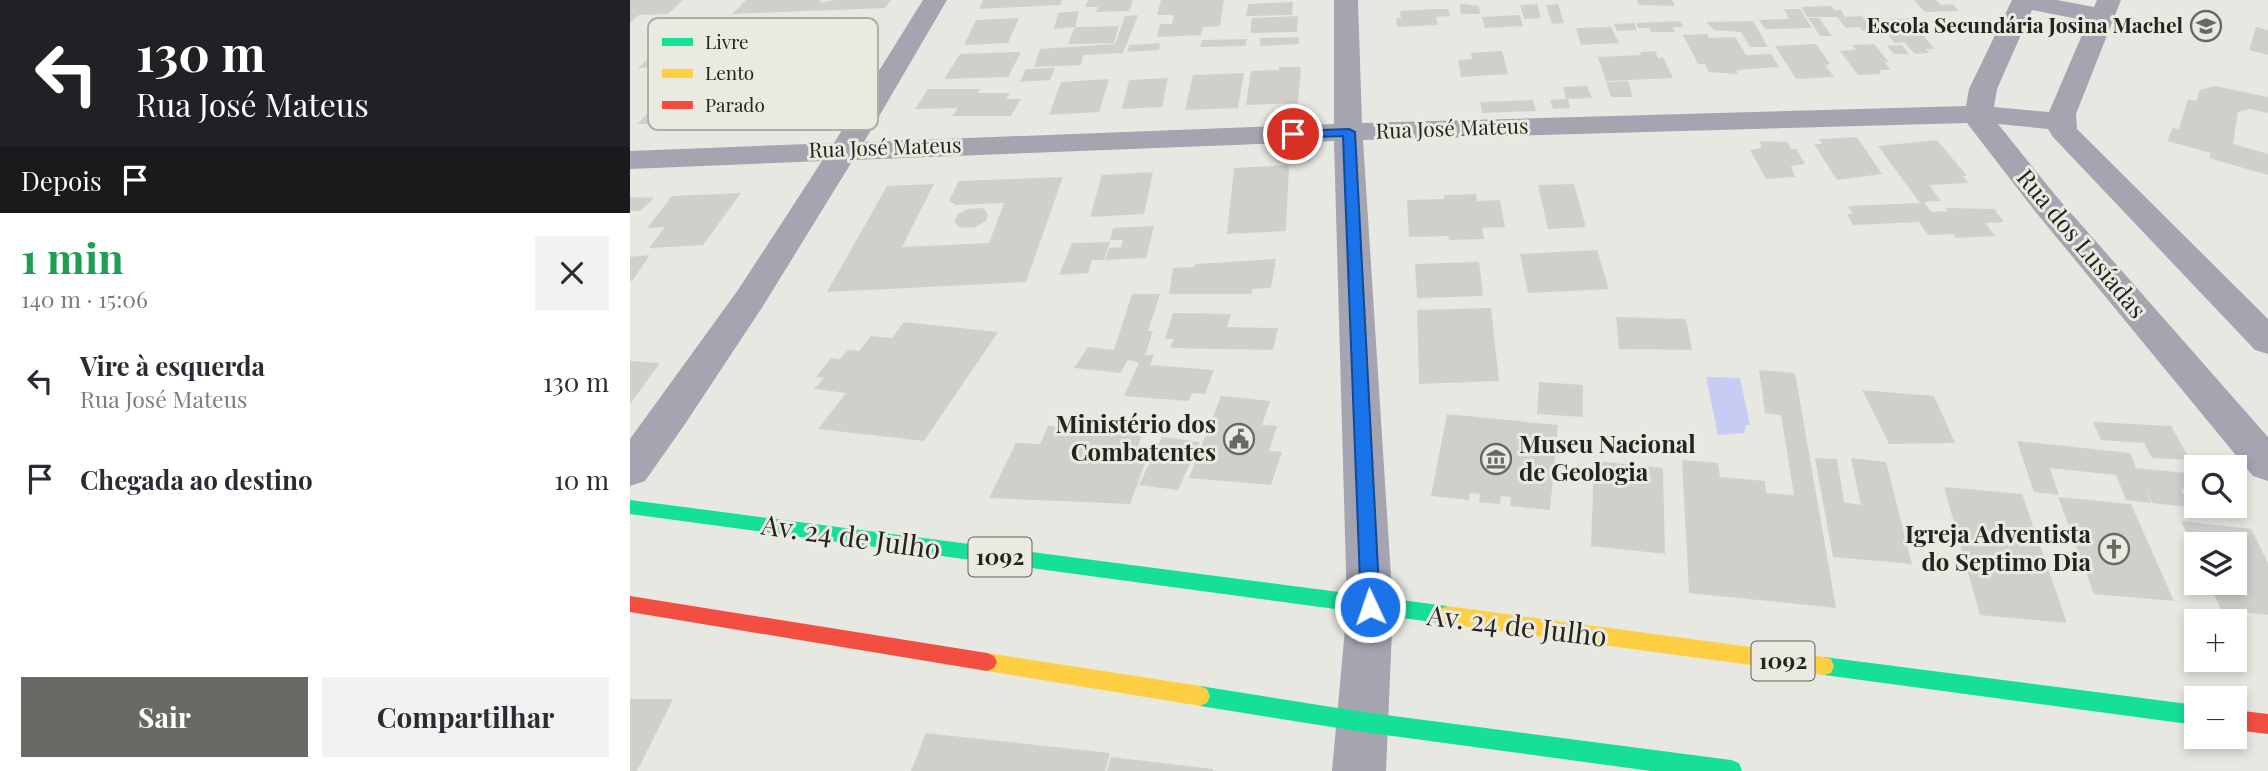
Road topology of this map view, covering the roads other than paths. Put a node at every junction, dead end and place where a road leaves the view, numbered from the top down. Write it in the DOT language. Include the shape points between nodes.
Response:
graph roads {
  1 [pos="935,0"];
  2 [pos="1346,0"];
  3 [pos="2024,0"];
  4 [pos="2106,8"];
  5 [pos="878,95"];
  6 [pos="1980,114"];
  7 [pos="2063,122"];
  8 [pos="857,130"];
  9 [pos="1349,132"];
  10 [pos="845,150"];
  11 [pos="630,160"];
  12 [pos="2268,341"];
  13 [pos="2268,465"];
  14 [pos="630,470"];
  15 [pos="630,508"];
  16 [pos="630,604"];
  17 [pos="1370,607"];
  18 [pos="2184,713"];
  19 [pos="2247,721"];
  20 [pos="2268,724"];
  21 [pos="1361,747"];
  22 [pos="1731,771"];
  1 -- 5 [label="street"];
  2 -- 9 [label="street"];
  3 -- 4 [label="street"];
  3 -- 6 [label="street" via="1983,89"];
  4 -- 7 [label="street" via="2062,114"];
  6 -- 7 [label="street, Rua José Mateus"];
  6 -- 9 [label="street, Rua José Mateus"];
  6 -- 13 [label="street, Rua dos Lusíadas" via="1978,118 2045,203"];
  7 -- 12 [label="street" via="2063,131"];
  8 -- 10 [label="street"];
  9 -- 10 [label="street, Rua José Mateus"];
  9 -- 17 [label="street"];
  10 -- 11 [label="street, Rua José Mateus"];
  10 -- 14 [label="street"];
  15 -- 17 [label="main road, Av. 24 de Julho / 1092"];
  16 -- 21 [label="main road"];
  17 -- 18 [label="main road, Av. 24 de Julho / 1092"];
  17 -- 21 [label="street"];
  19 -- 20 [label="main road"];
  21 -- 22 [label="main road"];
}
